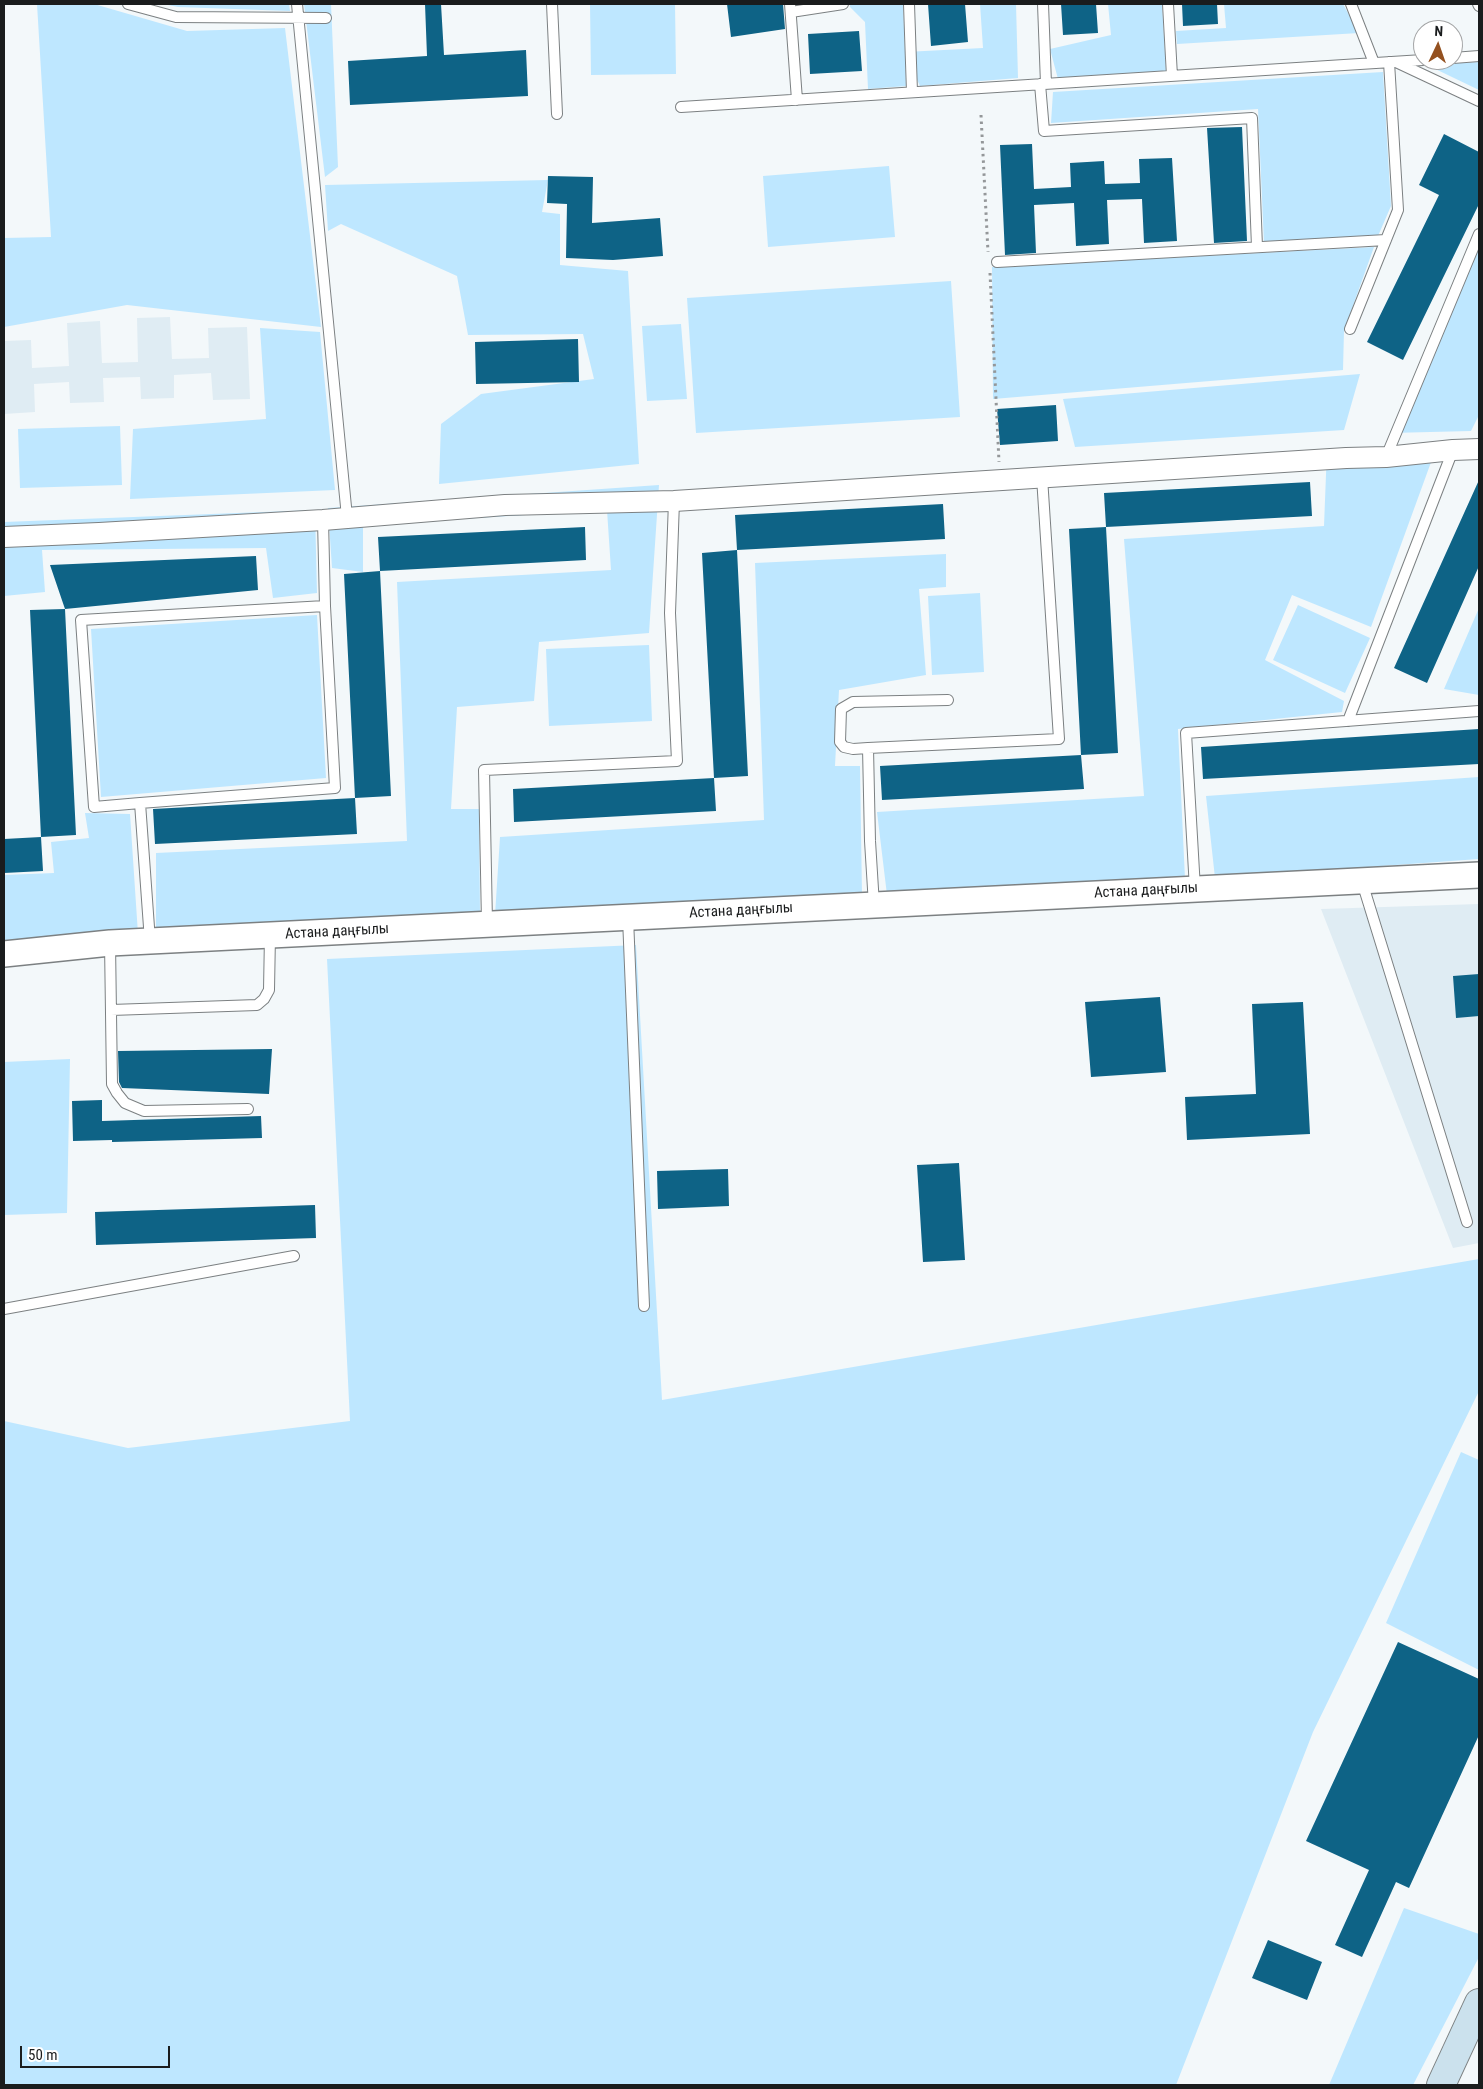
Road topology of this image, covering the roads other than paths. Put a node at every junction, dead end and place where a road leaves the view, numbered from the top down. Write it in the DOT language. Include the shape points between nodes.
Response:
graph roads {
  1 [pos="128,4"];
  2 [pos="297,4"];
  3 [pos="552,4"];
  4 [pos="843,4"];
  5 [pos="909,4"];
  6 [pos="1044,4"];
  7 [pos="1168,4"];
  8 [pos="1351,4"];
  9 [pos="791,8"];
  10 [pos="299,18"];
  11 [pos="326,18"];
  12 [pos="1479,56"];
  13 [pos="1463,57"];
  14 [pos="1413,61"];
  15 [pos="1392,62"];
  16 [pos="1374,63"];
  17 [pos="1172,76"];
  18 [pos="1043,84"];
  19 [pos="912,92"];
  20 [pos="797,100"];
  21 [pos="1479,101"];
  22 [pos="681,107"];
  23 [pos="557,114"];
  24 [pos="1479,234"];
  25 [pos="1386,240"];
  26 [pos="1257,247"];
  27 [pos="993,263"];
  28 [pos="1350,329"];
  29 [pos="1478,446"];
  30 [pos="1453,450"];
  31 [pos="1386,457"];
  32 [pos="1042,477"];
  33 [pos="674,501"];
  34 [pos="347,518"];
  35 [pos="323,520"];
  36 [pos="4,537"];
  37 [pos="325,606"];
  38 [pos="948,700"];
  39 [pos="1479,711"];
  40 [pos="1348,721"];
  41 [pos="868,748"];
  42 [pos="140,803"];
  43 [pos="1479,875"];
  44 [pos="1362,881"];
  45 [pos="1195,889"];
  46 [pos="874,905"];
  47 [pos="628,917"];
  48 [pos="487,924"];
  49 [pos="270,935"];
  50 [pos="150,941"];
  51 [pos="110,943"];
  52 [pos="4,954"];
  53 [pos="111,1010"];
  54 [pos="248,1109"];
  55 [pos="1467,1222"];
  56 [pos="294,1256"];
  57 [pos="644,1306"];
  58 [pos="4,1309"];
  59 [pos="1479,2003"];
  60 [pos="1441,2085"];
  1 -- 10 [label="lane" via="176,17"];
  2 -- 10 [label="lane"];
  3 -- 23 [label="lane"];
  4 -- 9 [label="lane"];
  5 -- 19 [label="lane"];
  6 -- 18 [label="lane"];
  7 -- 17 [label="lane"];
  8 -- 16 [label="lane"];
  9 -- 20 [label="lane"];
  10 -- 11 [label="lane"];
  10 -- 34 [label="lane"];
  12 -- 13 [label="lane"];
  14 -- 15 [label="lane"];
  15 -- 16 [label="lane"];
  15 -- 21 [label="lane"];
  15 -- 25 [label="lane" via="1398,210"];
  16 -- 17 [label="lane"];
  17 -- 18 [label="lane"];
  18 -- 19 [label="lane"];
  18 -- 26 [label="lane" via="1044,131 1252,118"];
  19 -- 20 [label="lane"];
  20 -- 22 [label="lane"];
  24 -- 31 [label="lane"];
  25 -- 26 [label="lane"];
  25 -- 28 [label="lane"];
  26 -- 27 [label="lane"];
  29 -- 30 [label="street"];
  30 -- 31 [label="street"];
  30 -- 40 [label="lane"];
  31 -- 32 [label="street"];
  32 -- 33 [label="street"];
  32 -- 41 [label="lane" via="1059,739"];
  33 -- 34 [label="street" via="505,505"];
  33 -- 48 [label="lane" via="670,613 677,761 484,770"];
  34 -- 35 [label="street"];
  35 -- 36 [label="street"];
  35 -- 37 [label="lane"];
  37 -- 42 [label="lane" via="335,788"];
  37 -- 42 [label="lane" via="81,620 94,806"];
  38 -- 41 [label="lane" via="853,702 842,709 840,715 840,742 844,747 853,749"];
  39 -- 40 [label="lane"];
  40 -- 45 [label="lane" via="1186,733"];
  41 -- 46 [label="lane"];
  42 -- 50 [label="lane"];
  43 -- 44 [label="street, Астана даңғылы"];
  44 -- 45 [label="street, Астана даңғылы"];
  44 -- 55 [label="lane"];
  45 -- 46 [label="street, Астана даңғылы"];
  46 -- 47 [label="street, Астана даңғылы"];
  47 -- 48 [label="street, Астана даңғылы"];
  47 -- 57 [label="lane"];
  48 -- 49 [label="street, Астана даңғылы"];
  49 -- 50 [label="street, Астана даңғылы"];
  49 -- 53 [label="lane" via="269,990 257,1005"];
  50 -- 51 [label="street, Астана даңғылы"];
  51 -- 52 [label="street, Астана даңғылы"];
  51 -- 53 [label="lane"];
  53 -- 54 [label="lane" via="112,1084 125,1103 144,1110"];
  56 -- 58 [label="lane"];
  59 -- 60 [label="main road"];
}
